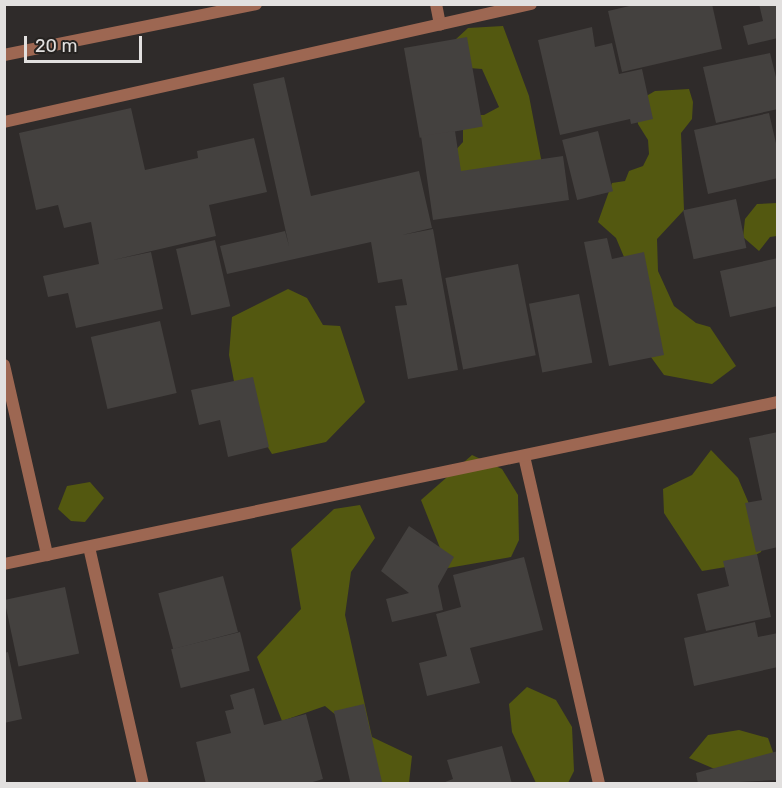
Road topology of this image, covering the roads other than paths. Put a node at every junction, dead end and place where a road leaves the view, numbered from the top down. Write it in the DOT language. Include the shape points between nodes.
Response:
graph roads {
  1 [pos="256,4"];
  2 [pos="436,4"];
  3 [pos="531,4"];
  4 [pos="440,25"];
  5 [pos="4,55"];
  6 [pos="4,122"];
  7 [pos="4,365"];
  8 [pos="777,402"];
  9 [pos="524,456"];
  10 [pos="89,547"];
  11 [pos="47,555"];
  12 [pos="4,564"];
  13 [pos="143,783"];
  14 [pos="599,783"];
  1 -- 5 [label="street"];
  2 -- 4 [label="street"];
  3 -- 4 [label="street"];
  4 -- 6 [label="street"];
  7 -- 11 [label="street"];
  8 -- 9 [label="street"];
  9 -- 10 [label="street"];
  9 -- 14 [label="street"];
  10 -- 11 [label="street"];
  10 -- 13 [label="street"];
  11 -- 12 [label="street"];
}
